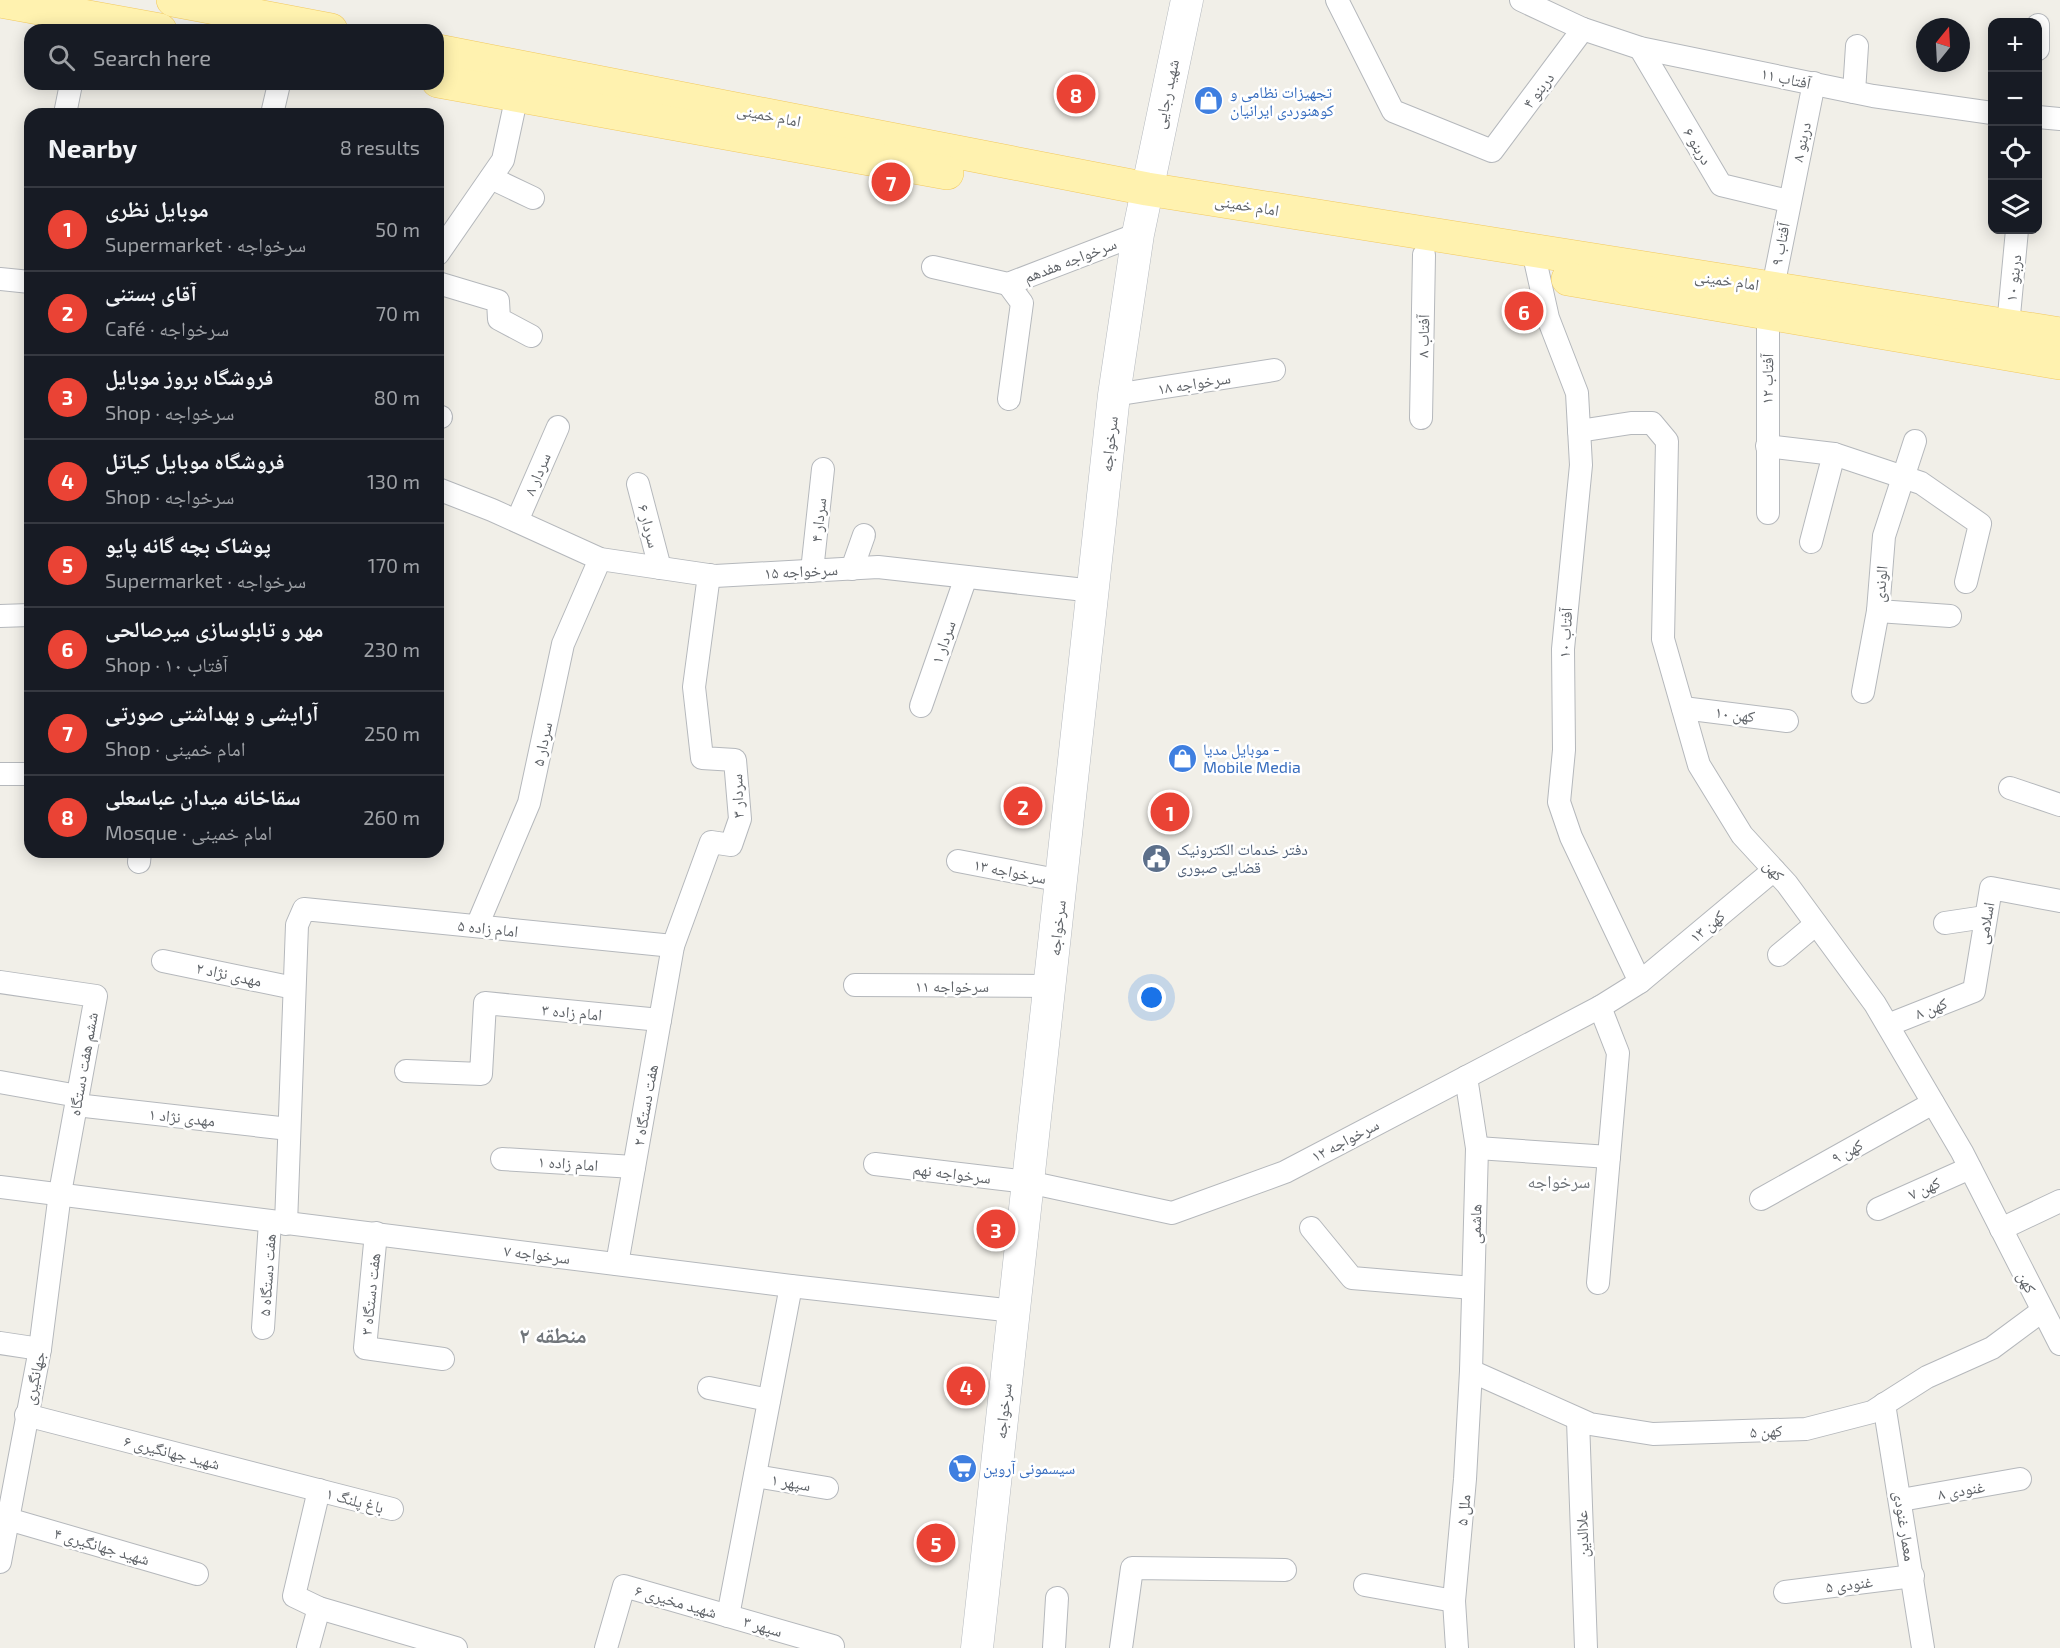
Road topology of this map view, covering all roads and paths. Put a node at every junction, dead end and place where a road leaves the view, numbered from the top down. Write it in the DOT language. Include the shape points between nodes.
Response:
graph roads {
  1 [pos="173,0"];
  2 [pos="1187,0"];
  3 [pos="1337,0"];
  4 [pos="1521,0"];
  5 [pos="1570,0"];
  6 [pos="0,1"];
  7 [pos="215,4"];
  8 [pos="82,23"];
  9 [pos="304,24"];
  10 [pos="1583,29"];
  11 [pos="1857,46"];
  12 [pos="1640,48"];
  13 [pos="444,52"];
  14 [pos="444,82"];
  15 [pos="1814,83"];
  16 [pos="70,90"];
  17 [pos="278,90"];
  18 [pos="1854,92"];
  19 [pos="517,95"];
  20 [pos="66,108"];
  21 [pos="273,108"];
  22 [pos="1988,112"];
  23 [pos="2042,117"];
  24 [pos="2060,119"];
  25 [pos="491,177"];
  26 [pos="533,198"];
  27 [pos="1788,201"];
  28 [pos="1143,210"];
  29 [pos="2017,234"];
  30 [pos="444,245"];
  31 [pos="1424,255"];
  32 [pos="1535,262"];
  33 [pos="933,267"];
  34 [pos="0,279"];
  35 [pos="24,281"];
  36 [pos="1008,284"];
  37 [pos="444,286"];
  38 [pos="1770,299"];
  39 [pos="2008,326"];
  40 [pos="2060,334"];
  41 [pos="531,336"];
  42 [pos="2060,363"];
  43 [pos="1275,370"];
  44 [pos="1114,395"];
  45 [pos="1009,399"];
  46 [pos="1421,418"];
  47 [pos="558,427"];
  48 [pos="1579,431"];
  49 [pos="1915,441"];
  50 [pos="1767,446"];
  51 [pos="1834,454"];
  52 [pos="823,469"];
  53 [pos="1901,477"];
  54 [pos="638,484"];
  55 [pos="444,491"];
  56 [pos="1768,513"];
  57 [pos="517,521"];
  58 [pos="864,535"];
  59 [pos="1811,542"];
  60 [pos="600,560"];
  61 [pos="660,568"];
  62 [pos="852,568"];
  63 [pos="812,571"];
  64 [pos="709,575"];
  65 [pos="966,577"];
  66 [pos="1966,582"];
  67 [pos="1094,591"];
  68 [pos="1878,611"];
  69 [pos="24,615"];
  70 [pos="0,616"];
  71 [pos="1950,616"];
  72 [pos="1863,692"];
  73 [pos="921,706"];
  74 [pos="1683,708"];
  75 [pos="1787,721"];
  76 [pos="0,774"];
  77 [pos="24,774"];
  78 [pos="2010,788"];
  79 [pos="2060,804"];
  80 [pos="958,861"];
  81 [pos="1774,870"];
  82 [pos="1062,881"];
  83 [pos="2060,901"];
  84 [pos="304,909"];
  85 [pos="1985,917"];
  86 [pos="1945,923"];
  87 [pos="1816,924"];
  88 [pos="477,926"];
  89 [pos="673,946"];
  90 [pos="1779,955"];
  91 [pos="163,961"];
  92 [pos="0,982"];
  93 [pos="1640,982"];
  94 [pos="855,985"];
  95 [pos="1050,986"];
  96 [pos="294,988"];
  97 [pos="1974,991"];
  98 [pos="1600,1007"];
  99 [pos="660,1020"];
  100 [pos="1888,1025"];
  101 [pos="406,1071"];
  102 [pos="1466,1077"];
  103 [pos="0,1082"];
  104 [pos="77,1100"];
  105 [pos="1933,1103"];
  106 [pos="289,1129"];
  107 [pos="1477,1148"];
  108 [pos="1609,1157"];
  109 [pos="502,1159"];
  110 [pos="875,1164"];
  111 [pos="634,1167"];
  112 [pos="1970,1168"];
  113 [pos="1028,1182"];
  114 [pos="0,1187"];
  115 [pos="60,1193"];
  116 [pos="1761,1198"];
  117 [pos="2060,1201"];
  118 [pos="1878,1209"];
  119 [pos="278,1223"];
  120 [pos="1311,1228"];
  121 [pos="2001,1229"];
  122 [pos="376,1233"];
  123 [pos="617,1264"];
  124 [pos="1598,1283"];
  125 [pos="791,1286"];
  126 [pos="1473,1288"];
  127 [pos="1014,1311"];
  128 [pos="2042,1311"];
  129 [pos="263,1328"];
  130 [pos="0,1344"];
  131 [pos="2060,1344"];
  132 [pos="40,1349"];
  133 [pos="442,1359"];
  134 [pos="1471,1371"];
  135 [pos="709,1388"];
  136 [pos="769,1400"];
  137 [pos="1884,1404"];
  138 [pos="26,1415"];
  139 [pos="1578,1420"];
  140 [pos="8,1470"];
  141 [pos="755,1476"];
  142 [pos="2020,1479"];
  143 [pos="827,1488"];
  144 [pos="319,1490"];
  145 [pos="1901,1500"];
  146 [pos="392,1509"];
  147 [pos="8,1519"];
  148 [pos="0,1562"];
  149 [pos="1285,1570"];
  150 [pos="197,1574"];
  151 [pos="1913,1576"];
  152 [pos="1365,1585"];
  153 [pos="1785,1592"];
  154 [pos="1057,1598"];
  155 [pos="1454,1601"];
  156 [pos="319,1608"];
  157 [pos="728,1616"];
  158 [pos="833,1646"];
  159 [pos="308,1648"];
  160 [pos="456,1648"];
  161 [pos="606,1648"];
  162 [pos="977,1648"];
  163 [pos="1054,1648"];
  164 [pos="1121,1648"];
  165 [pos="1457,1648"];
  166 [pos="1586,1648"];
  167 [pos="1923,1648"];
  1 -- 7 [label="main road"];
  2 -- 28 [label="main road, شهید رجایی"];
  3 -- 10 [label="street, ۴ دربنو" via="1393,111 1492,151"];
  4 -- 10 [label="street, آفتاب ۱۱"];
  5 -- 10 [label="street"];
  6 -- 8 [label="main road"];
  7 -- 9 [label="main road"];
  10 -- 12 [label="street, آفتاب ۱۱"];
  11 -- 18 [label="street"];
  12 -- 15 [label="street, آفتاب ۱۱"];
  12 -- 27 [label="street, ۶ دربنو" via="1721,186"];
  13 -- 28 [label="main road, امام خمینی"];
  14 -- 19 [label="main road, امام خمینی"];
  15 -- 18 [label="street, آفتاب ۱۱"];
  15 -- 27 [label="street, ۸ دربنو"];
  16 -- 20 [label="street"];
  17 -- 21 [label="street"];
  18 -- 22 [label="street, آفتاب ۱۱"];
  19 -- 25 [label="street" via="503,160"];
  19 -- 28 [label="main road, امام خمینی"];
  23 -- 24 [label="street"];
  25 -- 26 [label="street"];
  25 -- 30 [label="street"];
  27 -- 38 [label="street, آفتاب ۹"];
  28 -- 31 [label="main road, امام خمینی"];
  28 -- 32 [label="main road, امام خمینی"];
  28 -- 36 [label="street, سرخواجه هفدهم"];
  28 -- 44 [label="main road, سرخواجه"];
  29 -- 39 [label="street, ۱۰ دربنو"];
  31 -- 32 [label="main road, امام خمینی"];
  31 -- 46 [label="street, آفتاب ۸"];
  32 -- 38 [label="main road, امام خمینی"];
  32 -- 48 [label="street, ۱۰ آفتاب" via="1548,318 1577,393"];
  33 -- 36 [label="street, سرخواجه هفدهم"];
  34 -- 35 [label="street"];
  36 -- 45 [label="street" via="1022,303"];
  37 -- 41 [label="street" via="498,301 500,319"];
  38 -- 39 [label="main road, امام خمینی"];
  38 -- 42 [label="main road, امام خمینی"];
  38 -- 50 [label="street, آفتاب ۱۲"];
  39 -- 40 [label="main road, امام خمینی"];
  43 -- 44 [label="street, ۱۸ سرخواجه"];
  44 -- 67 [label="main road, سرخواجه"];
  47 -- 57 [label="street, ۸ سردار"];
  48 -- 74 [label="street, کهن" via="1652,423 1667,441 1663,639"];
  48 -- 93 [label="street, ۱۰ آفتاب" via="1581,465 1563,649 1564,750 1559,802 1571,837"];
  49 -- 53 [label="street, الوندی"];
  50 -- 51 [label="street"];
  50 -- 56 [label="street, آفتاب ۱۲"];
  51 -- 53 [label="street"];
  51 -- 59 [label="street"];
  52 -- 63 [label="street, ۴ سردار"];
  53 -- 66 [label="street" via="1921,483 1980,524"];
  53 -- 68 [label="street, الوندی" via="1884,536"];
  54 -- 61 [label="street, ۶ سردار"];
  55 -- 57 [label="street, سرخواجه ۱۵"];
  57 -- 60 [label="street, سرخواجه ۱۵"];
  58 -- 62 [label="street"];
  60 -- 61 [label="street, سرخواجه ۱۵"];
  60 -- 88 [label="street, ۵ سردار" via="563,644 529,803"];
  61 -- 64 [label="street, سرخواجه ۱۵"];
  62 -- 63 [label="street, سرخواجه ۱۵"];
  62 -- 65 [label="street, سرخواجه ۱۵" via="879,567"];
  63 -- 64 [label="street, سرخواجه ۱۵"];
  64 -- 89 [label="street, ۳ سردار" via="694,687 702,758 735,760 740,819 731,844 711,842"];
  65 -- 67 [label="street, سرخواجه ۱۵"];
  65 -- 73 [label="street, ۱ سردار"];
  67 -- 82 [label="main road, سرخواجه"];
  68 -- 71 [label="street"];
  68 -- 72 [label="street, الوندی"];
  69 -- 70 [label="street"];
  74 -- 75 [label="street, ۱۰ کهن"];
  74 -- 81 [label="street, کهن" via="1699,765 1742,835"];
  76 -- 77 [label="street"];
  78 -- 79 [label="street"];
  80 -- 82 [label="street, ۱۳ سرخواجه"];
  81 -- 87 [label="street, کهن"];
  81 -- 93 [label="street, ۱۳ کهن"];
  82 -- 95 [label="main road, سرخواجه"];
  83 -- 85 [label="street, اسلامی" via="1991,888"];
  84 -- 88 [label="street, ۵ امام زاده"];
  84 -- 96 [label="street, هفت دستگاه ۵" via="297,924"];
  85 -- 86 [label="street"];
  85 -- 97 [label="street, اسلامی"];
  87 -- 90 [label="street"];
  87 -- 100 [label="street, کهن"];
  88 -- 89 [label="street, ۵ امام زاده"];
  89 -- 99 [label="street, هفت دستگاه ۲"];
  91 -- 96 [label="street, ۲ مهدی نژاد"];
  92 -- 104 [label="street, ششم هفت دستگاه" via="96,996"];
  93 -- 98 [label="street, ۱۲ سرخواجه"];
  94 -- 95 [label="street, ۱۱ سرخواجه"];
  95 -- 113 [label="main road, سرخواجه"];
  96 -- 106 [label="street, هفت دستگاه ۵"];
  97 -- 100 [label="street, ۸ کهن"];
  98 -- 102 [label="street, ۱۲ سرخواجه"];
  98 -- 108 [label="street" via="1618,1053"];
  99 -- 101 [label="street, ۳ امام زاده" via="485,1003 481,1074"];
  99 -- 111 [label="street, هفت دستگاه ۲"];
  100 -- 105 [label="street, کهن"];
  102 -- 107 [label="street, هاشمی"];
  102 -- 113 [label="street, ۱۲ سرخواجه" via="1285,1172 1172,1213"];
  103 -- 104 [label="street, ۱ مهدی نژاد"];
  104 -- 106 [label="street, ۱ مهدی نژاد"];
  104 -- 115 [label="street, ششم هفت دستگاه"];
  105 -- 112 [label="street, کهن"];
  105 -- 116 [label="street, ۹ کهن"];
  106 -- 119 [label="street, هفت دستگاه ۵"];
  107 -- 108 [label="street"];
  107 -- 126 [label="street, هاشمی"];
  108 -- 124 [label="street"];
  109 -- 111 [label="street, ۱ امام زاده"];
  110 -- 113 [label="street, سرخواجه نهم"];
  111 -- 123 [label="street, هفت دستگاه ۲"];
  112 -- 118 [label="street, ۷ کهن"];
  112 -- 121 [label="street, کهن"];
  113 -- 127 [label="main road, سرخواجه"];
  114 -- 115 [label="street, سرخواجه ۷"];
  115 -- 119 [label="street, سرخواجه ۷"];
  115 -- 132 [label="street, جهانگیری"];
  117 -- 121 [label="street"];
  119 -- 122 [label="street, سرخواجه ۷"];
  119 -- 129 [label="street, هفت دستگاه ۵"];
  120 -- 126 [label="street" via="1352,1278"];
  121 -- 128 [label="street, کهن"];
  122 -- 123 [label="street, سرخواجه ۷"];
  122 -- 133 [label="street, ۳ هفت دستگاه" via="365,1348"];
  123 -- 125 [label="street, سرخواجه ۷"];
  125 -- 127 [label="street, سرخواجه ۷"];
  125 -- 136 [label="street"];
  126 -- 134 [label="street, هاشمی"];
  127 -- 162 [label="main road, سرخواجه"];
  128 -- 131 [label="street, کهن"];
  128 -- 137 [label="street, ۵ کهن" via="1992,1348 1927,1377"];
  130 -- 132 [label="street"];
  132 -- 138 [label="street, جهانگیری"];
  134 -- 139 [label="street, ۵ کهن"];
  134 -- 155 [label="street, ملل ۵"];
  135 -- 136 [label="street"];
  136 -- 141 [label="street"];
  137 -- 139 [label="street, ۵ کهن" via="1872,1412 1795,1430 1653,1434"];
  137 -- 145 [label="street, معمار غنودی"];
  138 -- 140 [label="street, جهانگیری"];
  138 -- 144 [label="street, ۶ شهید جهانگیری"];
  139 -- 166 [label="street, علاالدین"];
  140 -- 147 [label="street, جهانگیری"];
  141 -- 143 [label="street, ۱ سپهر"];
  141 -- 157 [label="street"];
  142 -- 145 [label="street, ۸ غنودی"];
  144 -- 146 [label="street, ۱ باغ پلنگ"];
  144 -- 156 [label="street" via="294,1596"];
  145 -- 151 [label="street, معمار غنودی"];
  147 -- 148 [label="street, جهانگیری"];
  147 -- 150 [label="street, ۴ شهید جهانگیری"];
  149 -- 164 [label="street" via="1132,1568"];
  151 -- 153 [label="street, ۵ غنودی"];
  151 -- 167 [label="street, معمار غنودی"];
  152 -- 155 [label="street"];
  154 -- 163 [label="street"];
  155 -- 165 [label="street, ملل ۵"];
  156 -- 159 [label="street"];
  156 -- 160 [label="street"];
  157 -- 158 [label="street, ۳ سپهر"];
  157 -- 161 [label="street, شهید مخیری ۶" via="624,1586"];
}
